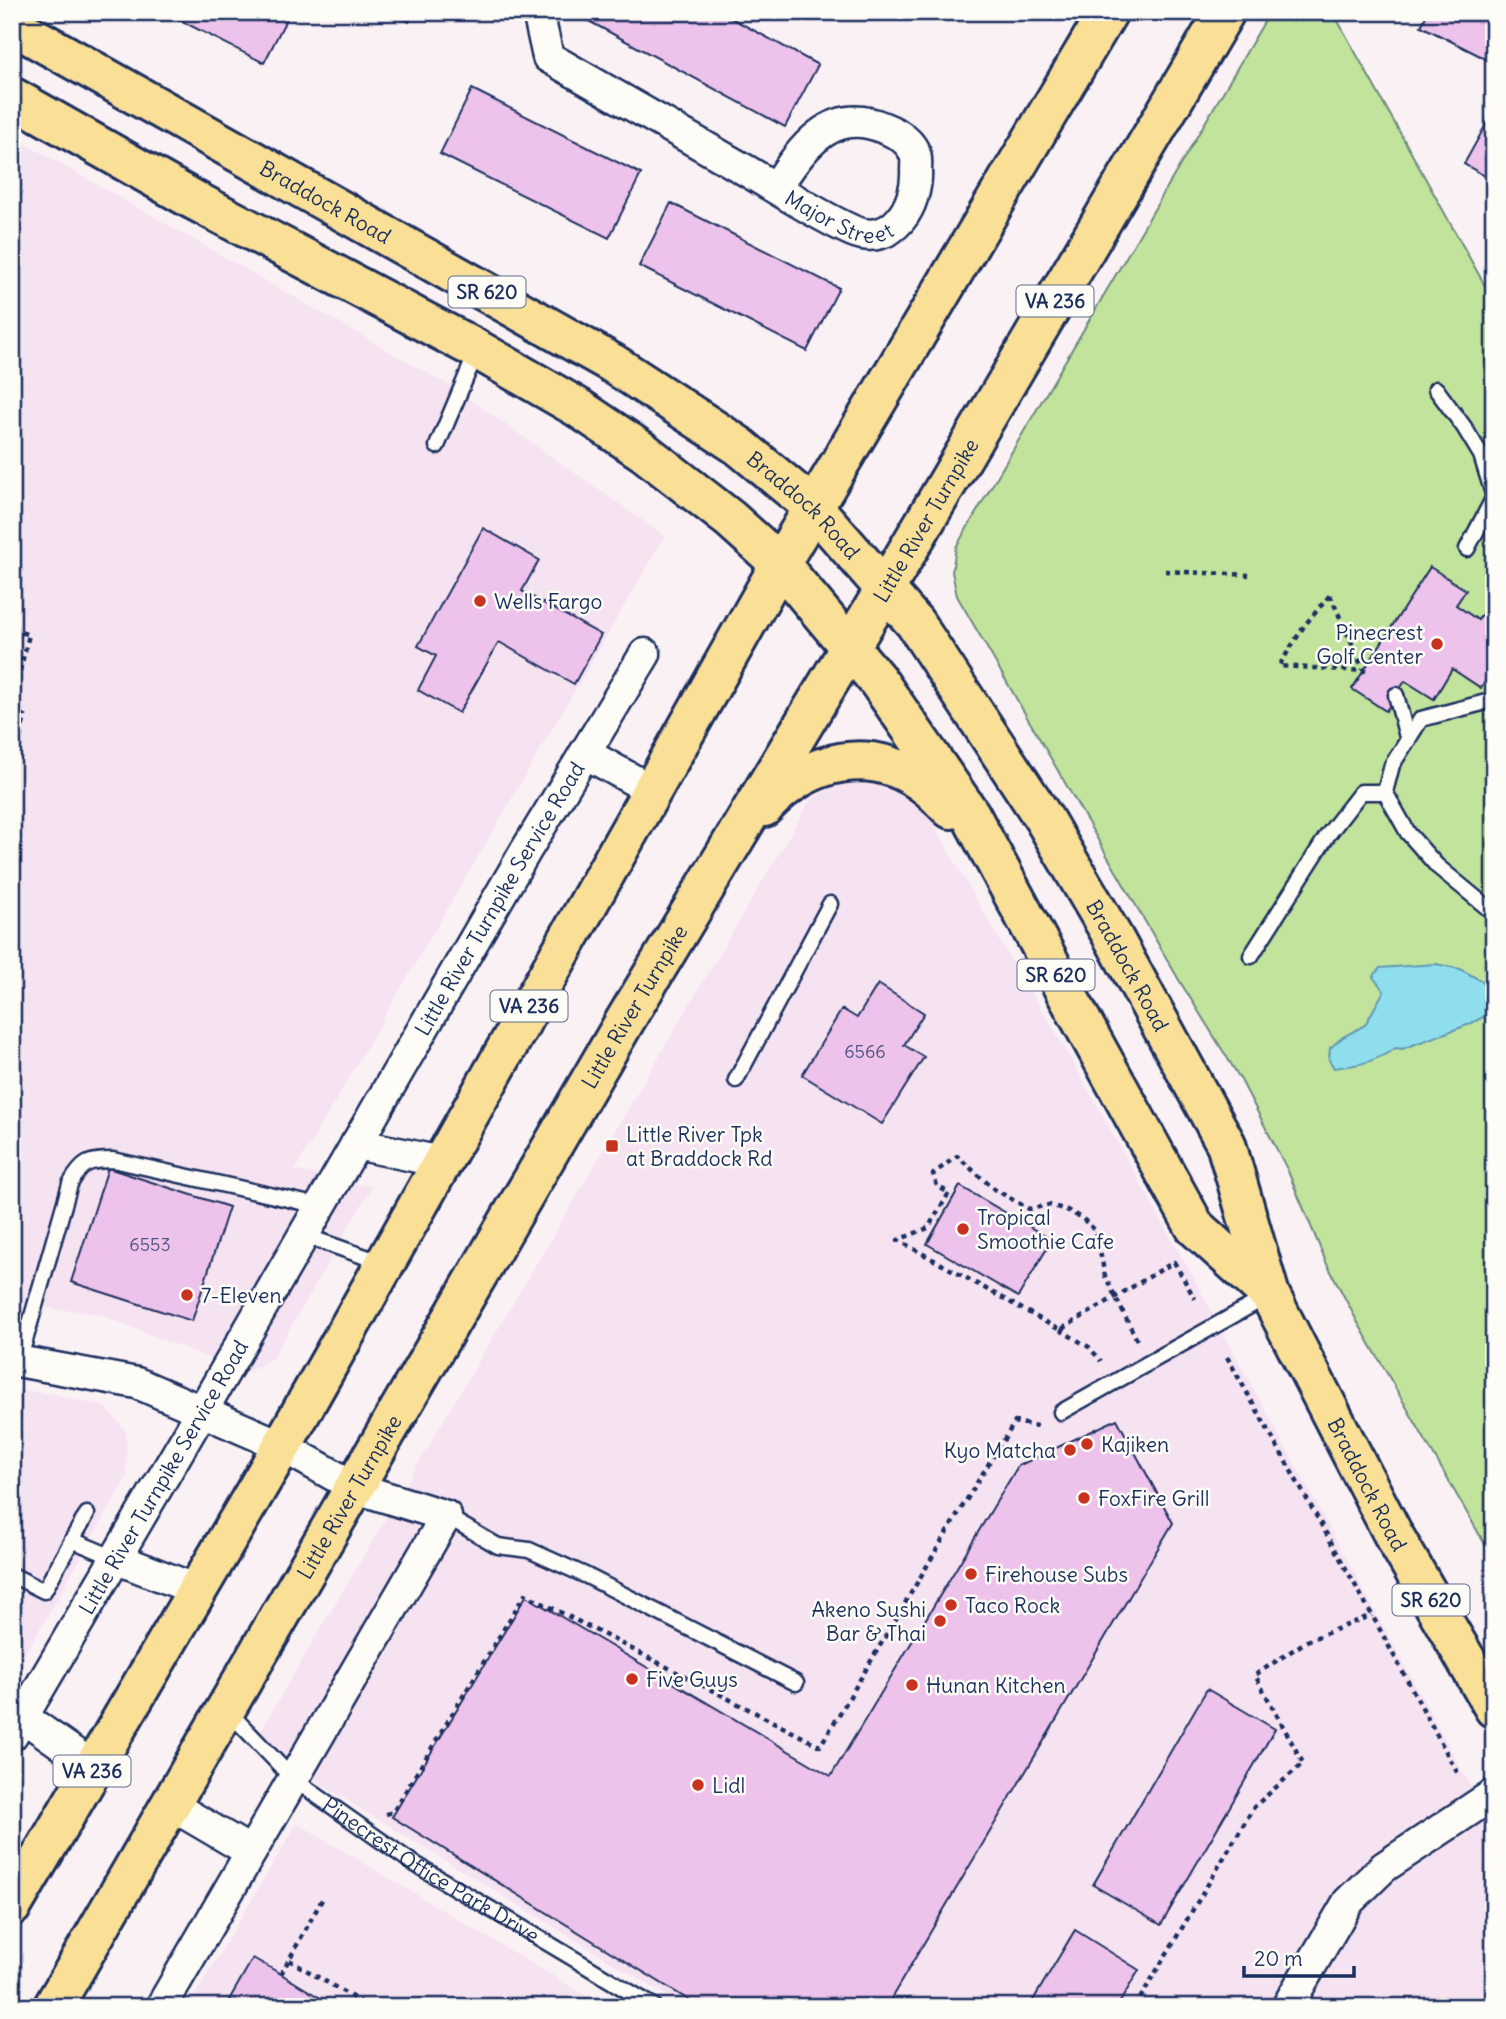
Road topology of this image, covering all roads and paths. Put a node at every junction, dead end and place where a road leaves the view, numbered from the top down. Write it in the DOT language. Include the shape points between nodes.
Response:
graph roads {
  1 [pos="16,12"];
  2 [pos="538,12"];
  3 [pos="1108,12"];
  4 [pos="1225,12"];
  5 [pos="12,18"];
  6 [pos="12,25"];
  7 [pos="12,97"];
  8 [pos="776,188"];
  9 [pos="478,350"];
  10 [pos="1436,389"];
  11 [pos="437,446"];
  12 [pos="813,507"];
  13 [pos="1467,549"];
  14 [pos="780,564"];
  15 [pos="1165,570"];
  16 [pos="1249,575"];
  17 [pos="885,589"];
  18 [pos="12,629"];
  19 [pos="849,647"];
  20 [pos="645,654"];
  21 [pos="1364,671"];
  22 [pos="1396,695"];
  23 [pos="1494,700"];
  24 [pos="12,702"];
  25 [pos="12,710"];
  26 [pos="19,741"];
  27 [pos="1408,741"];
  28 [pos="585,753"];
  29 [pos="652,790"];
  30 [pos="1385,792"];
  31 [pos="734,840"];
  32 [pos="988,848"];
  33 [pos="830,904"];
  34 [pos="1494,913"];
  35 [pos="1251,956"];
  36 [pos="736,1080"];
  37 [pos="356,1144"];
  38 [pos="441,1162"];
  39 [pos="319,1206"];
  40 [pos="303,1235"];
  41 [pos="384,1264"];
  42 [pos="1270,1295"];
  43 [pos="1116,1297"];
  44 [pos="1195,1299"];
  45 [pos="1060,1330"];
  46 [pos="1227,1357"];
  47 [pos="1149,1364"];
  48 [pos="15,1365"];
  49 [pos="1112,1384"];
  50 [pos="202,1411"];
  51 [pos="1061,1412"];
  52 [pos="1055,1430"];
  53 [pos="282,1446"];
  54 [pos="356,1488"];
  55 [pos="87,1514"];
  56 [pos="446,1516"];
  57 [pos="72,1540"];
  58 [pos="115,1558"];
  59 [pos="12,1575"];
  60 [pos="197,1590"];
  61 [pos="1372,1615"];
  62 [pos="796,1683"];
  63 [pos="1494,1708"];
  64 [pos="226,1709"];
  65 [pos="16,1721"];
  66 [pos="94,1767"];
  67 [pos="293,1779"];
  68 [pos="1461,1781"];
  69 [pos="1494,1794"];
  70 [pos="171,1805"];
  71 [pos="359,1824"];
  72 [pos="251,1852"];
  73 [pos="324,1896"];
  74 [pos="12,1906"];
  75 [pos="289,1959"];
  76 [pos="281,1974"];
  77 [pos="53,2007"];
  78 [pos="161,2007"];
  79 [pos="369,2007"];
  80 [pos="655,2007"];
  81 [pos="1135,2007"];
  82 [pos="1287,2007"];
  1 -- 5 [label="street"];
  2 -- 8 [label="street, Major Street" via="548,57"];
  3 -- 12 [label="main road, VA 236"];
  4 -- 17 [label="main road, Little River Turnpike / VA 236"];
  6 -- 12 [label="main road, Braddock Road / SR 620" via="612,363 739,446"];
  7 -- 9 [label="main road, Braddock Road / SR 620" via="192,199"];
  8 -- 8 [label="street, Major Street" via="856,232 876,235 896,227 909,208 917,182 915,155 901,135 878,125 832,126 809,141"];
  9 -- 11 [label="lane"];
  9 -- 14 [label="main road, Braddock Road / SR 620" via="644,452"];
  10 -- 13 [label="lane" via="1481,456 1494,497"];
  12 -- 14 [label="main road, VA 236"];
  12 -- 17 [label="main road, Braddock Road / SR 620"];
  14 -- 19 [label="main road, Braddock Road / SR 620"];
  14 -- 29 [label="main road, VA 236"];
  15 -- 16 [label="path"];
  17 -- 19 [label="main road, Little River Turnpike / VA 236"];
  17 -- 42 [label="main road, Braddock Road / SR 620" via="915,623 1045,819 1128,964 1226,1144"];
  18 -- 24 [label="path" via="29,635"];
  19 -- 31 [label="main road, Little River Turnpike / VA 236"];
  19 -- 32 [label="main road, Braddock Road / SR 620" via="894,703"];
  20 -- 28 [label="street, Little River Turnpike Service Road"];
  21 -- 21 [label="path" via="1352,670 1279,666 1330,595"];
  22 -- 27 [label="lane"];
  23 -- 27 [label="lane" via="1421,719"];
  25 -- 26 [label="path" via="24,716"];
  27 -- 30 [label="lane" via="1392,765"];
  28 -- 29 [label="street"];
  28 -- 37 [label="street, Little River Turnpike Service Road"];
  29 -- 38 [label="main road, VA 236"];
  30 -- 34 [label="lane" via="1408,833 1437,866"];
  30 -- 35 [label="lane" via="1361,792 1327,836"];
  31 -- 32 [label="main road" via="773,798 804,775 847,761 877,762 927,786"];
  31 -- 54 [label="main road, Little River Turnpike / VA 236"];
  32 -- 42 [label="main road, Braddock Road / SR 620" via="1195,1227"];
  33 -- 36 [label="lane"];
  37 -- 38 [label="street"];
  37 -- 39 [label="street, Little River Turnpike Service Road"];
  38 -- 41 [label="main road, VA 236"];
  39 -- 40 [label="street, Little River Turnpike Service Road"];
  39 -- 48 [label="lane" via="113,1160 93,1160 80,1167 70,1184"];
  40 -- 41 [label="lane"];
  40 -- 50 [label="street, Little River Turnpike Service Road"];
  41 -- 53 [label="main road, VA 236"];
  42 -- 47 [label="lane"];
  42 -- 63 [label="main road, Braddock Road / SR 620" via="1393,1534"];
  43 -- 44 [label="path" via="1174,1262"];
  43 -- 45 [label="path"];
  43 -- 45 [label="path" via="1105,1276 1096,1231 1083,1219 1049,1205 1029,1209 994,1189 957,1156 933,1174 937,1186 949,1193 928,1228 898,1240"];
  43 -- 47 [label="path"];
  45 -- 49 [label="path" via="1099,1357"];
  46 -- 61 [label="path"];
  47 -- 49 [label="lane"];
  48 -- 50 [label="street" via="137,1383"];
  49 -- 51 [label="lane"];
  50 -- 53 [label="street"];
  50 -- 58 [label="street, Little River Turnpike Service Road"];
  52 -- 71 [label="path" via="1015,1422 820,1746 526,1594 393,1812"];
  53 -- 54 [label="street"];
  53 -- 60 [label="main road, VA 236"];
  54 -- 56 [label="street"];
  54 -- 64 [label="main road, Little River Turnpike / VA 236"];
  55 -- 57 [label="lane"];
  56 -- 62 [label="lane" via="498,1546 529,1550 587,1577"];
  56 -- 67 [label="street"];
  57 -- 58 [label="lane"];
  57 -- 59 [label="lane" via="44,1591"];
  58 -- 60 [label="street"];
  58 -- 65 [label="street, Little River Turnpike Service Road"];
  60 -- 66 [label="main road, VA 236"];
  61 -- 68 [label="path"];
  61 -- 81 [label="path" via="1307,1641 1255,1675 1303,1763 1254,1807"];
  64 -- 67 [label="lane, Pinecrest Office Park Drive"];
  64 -- 70 [label="main road, Little River Turnpike / VA 236"];
  65 -- 66 [label="street"];
  66 -- 74 [label="main road, VA 236"];
  67 -- 71 [label="lane, Pinecrest Office Park Drive"];
  67 -- 72 [label="street"];
  69 -- 82 [label="street" via="1384,1867 1348,1902"];
  70 -- 72 [label="street"];
  70 -- 77 [label="main road, Little River Turnpike / VA 236"];
  71 -- 80 [label="lane, Pinecrest Office Park Drive" via="411,1861"];
  72 -- 78 [label="street"];
  73 -- 75 [label="path"];
  75 -- 76 [label="path"];
  75 -- 79 [label="path"];
}
